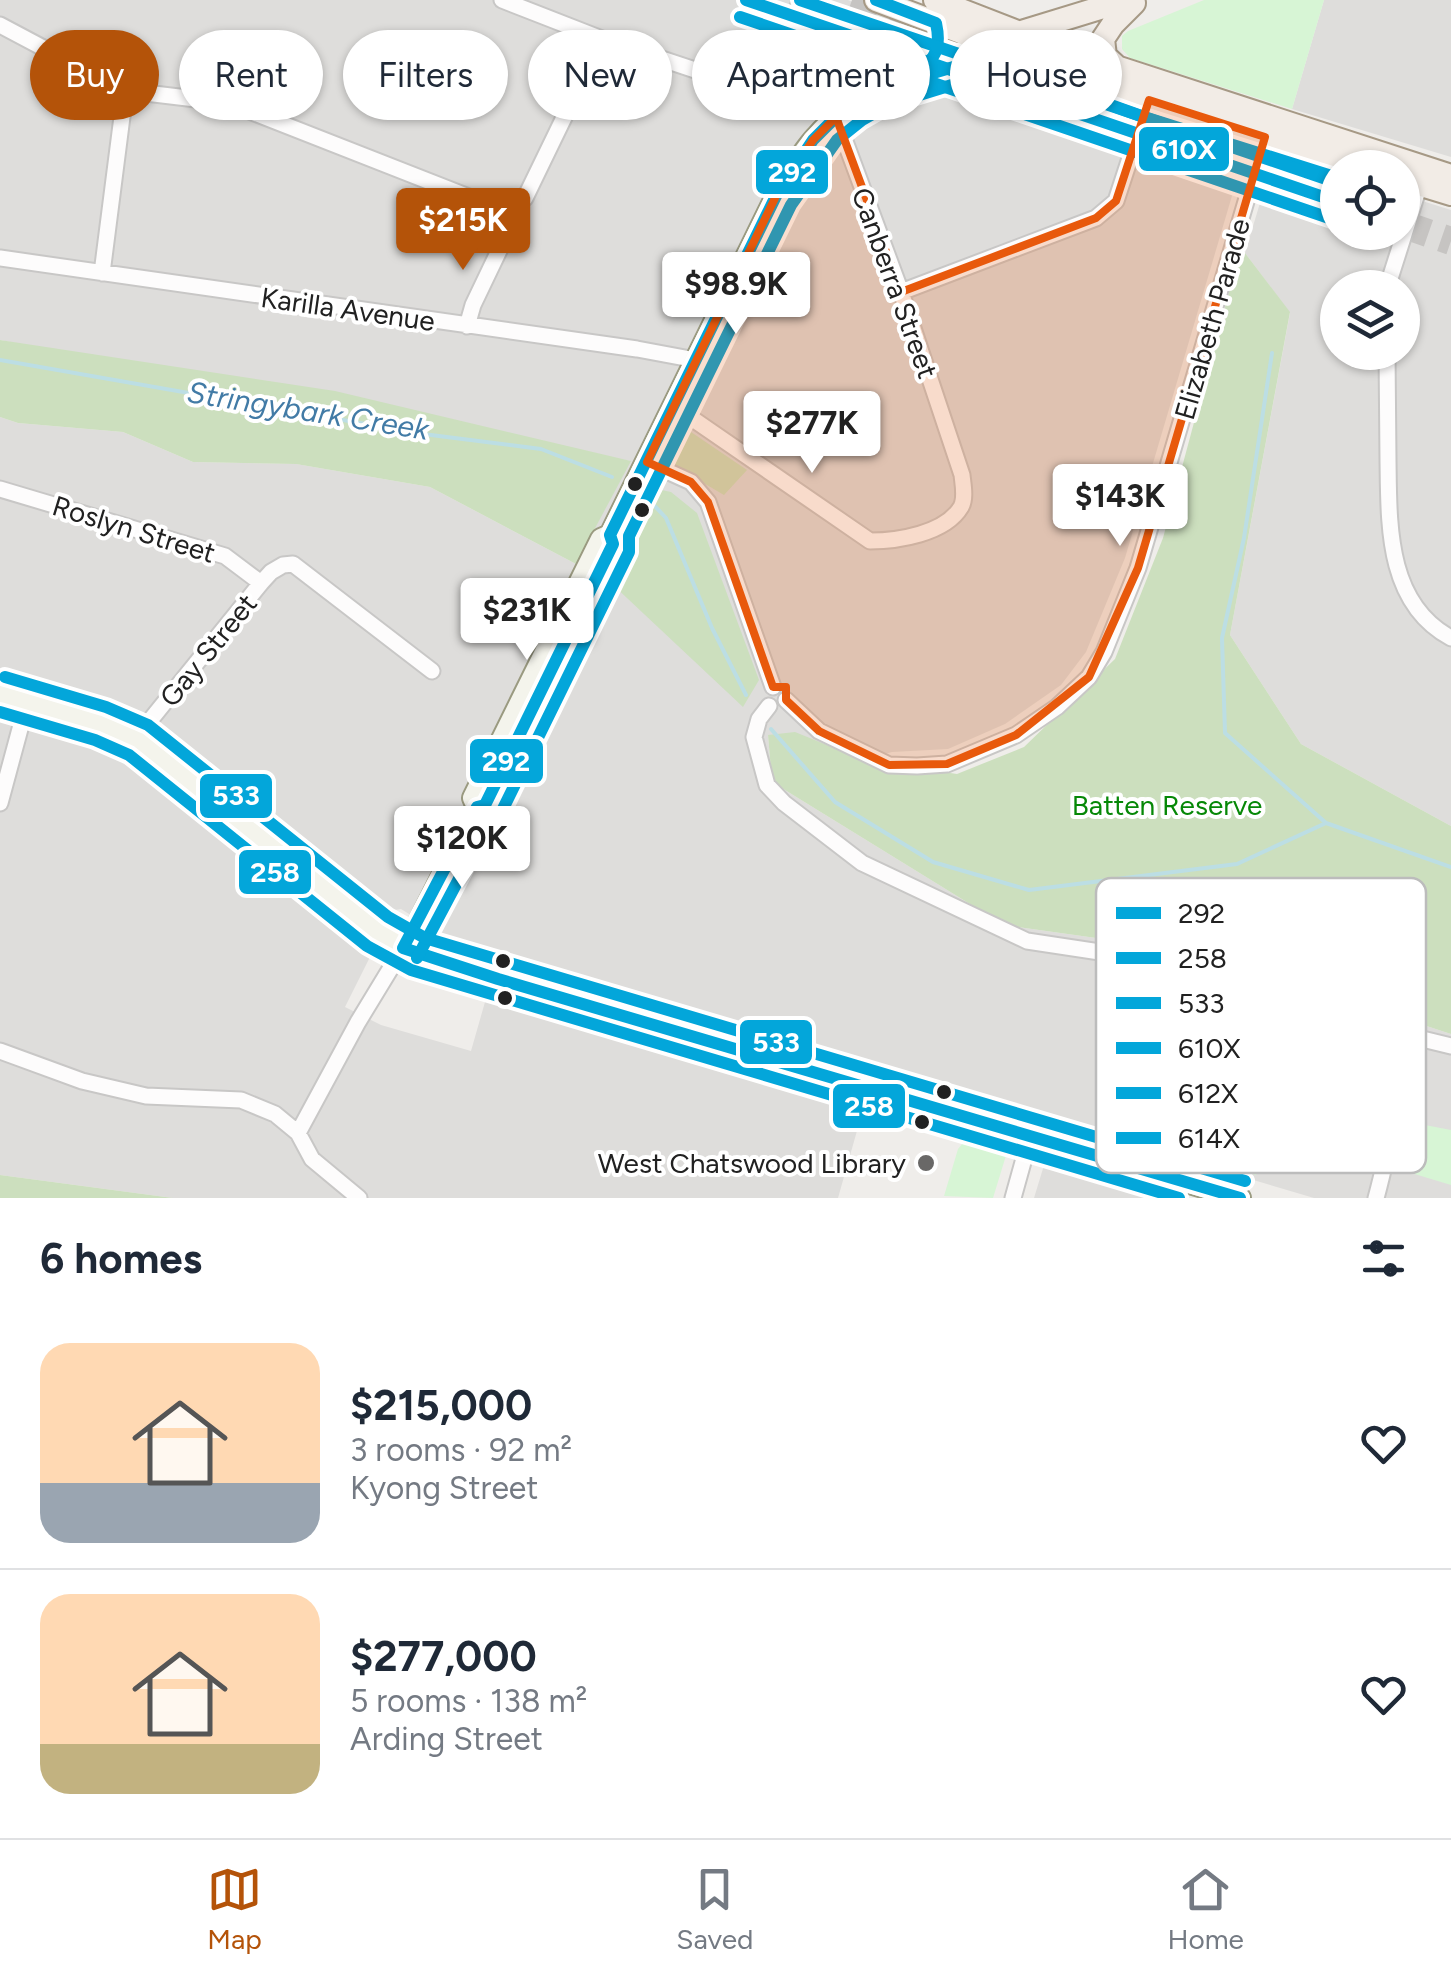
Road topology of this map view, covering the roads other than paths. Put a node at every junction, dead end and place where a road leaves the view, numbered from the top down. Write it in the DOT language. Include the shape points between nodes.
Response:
graph roads {
  1 [pos="502,0"];
  2 [pos="876,0"];
  3 [pos="1134,1"];
  4 [pos="936,12"];
  5 [pos="0,25"];
  6 [pos="579,30"];
  7 [pos="984,30"];
  8 [pos="984,30"];
  9 [pos="1046,30"];
  10 [pos="1108,30"];
  11 [pos="30,41"];
  12 [pos="950,57"];
  13 [pos="932,62"];
  14 [pos="1122,69"];
  15 [pos="1122,88"];
  16 [pos="159,95"];
  17 [pos="1149,100"];
  18 [pos="122,120"];
  19 [pos="563,120"];
  20 [pos="834,120"];
  21 [pos="837,120"];
  22 [pos="1265,138"];
  23 [pos="1320,155"];
  24 [pos="1451,176"];
  25 [pos="1420,185"];
  26 [pos="1451,194"];
  27 [pos="506,236"];
  28 [pos="0,258"];
  29 [pos="102,272"];
  30 [pos="900,292"];
  31 [pos="467,326"];
  32 [pos="696,360"];
  33 [pos="1387,370"];
  34 [pos="674,406"];
  35 [pos="648,462"];
  36 [pos="0,489"];
  37 [pos="261,583"];
  38 [pos="1451,638"];
  39 [pos="432,671"];
  40 [pos="774,687"];
  41 [pos="0,694"];
  42 [pos="786,700"];
  43 [pos="28,703"];
  44 [pos="769,706"];
  45 [pos="138,740"];
  46 [pos="0,803"];
  47 [pos="403,948"];
  48 [pos="1096,951"];
  49 [pos="1426,1040"];
  50 [pos="1451,1046"];
  51 [pos="0,1051"];
  52 [pos="298,1133"];
  53 [pos="1030,1137"];
  54 [pos="1096,1156"];
  55 [pos="1154,1173"];
  56 [pos="1384,1173"];
  57 [pos="359,1198"];
  58 [pos="1013,1198"];
  59 [pos="1240,1198"];
  60 [pos="1376,1198"];
  1 -- 6 [label="street"];
  2 -- 4 [label="main road"];
  3 -- 9 [label="main road"];
  3 -- 10 [label="main road"];
  4 -- 7 [label="main road"];
  4 -- 8 [label="main road"];
  4 -- 13 [label="main road" via="940,45"];
  5 -- 11 [label="street"];
  12 -- 13 [label="main road"];
  14 -- 24 [label="main road"];
  15 -- 17 [label="main road"];
  16 -- 19 [label="street" via="229,104 501,212 525,198"];
  17 -- 22 [label="main road"];
  17 -- 30 [label="street" via="1116,201 1096,218"];
  18 -- 29 [label="street"];
  20 -- 32 [label="main road" via="776,196"];
  21 -- 30 [label="street, Canberra Street"];
  22 -- 23 [label="main road"];
  22 -- 42 [label="street, Elizabeth Parade" via="1138,568 1089,677 1016,735 947,764 889,765 819,732"];
  25 -- 26 [label="main road"];
  27 -- 31 [label="street"];
  28 -- 29 [label="street, Karilla Avenue"];
  29 -- 31 [label="street, Karilla Avenue"];
  30 -- 34 [label="street, Canberra Street" via="962,475 961,508 934,528 870,541"];
  31 -- 32 [label="street, Karilla Avenue"];
  32 -- 34 [label="main road"];
  33 -- 38 [label="street" via="1390,544 1405,590"];
  34 -- 35 [label="main road"];
  35 -- 40 [label="street" via="690,482 708,502"];
  35 -- 47 [label="main road" via="485,805 477,807"];
  36 -- 37 [label="street, Roslyn Street" via="224,556"];
  37 -- 39 [label="street, Gay Street" via="293,564"];
  37 -- 45 [label="street, Gay Street"];
  40 -- 42 [label="street" via="784,690"];
  40 -- 44 [label="street" via="766,695"];
  41 -- 43 [label="main road"];
  42 -- 44 [label="street" via="779,708"];
  43 -- 45 [label="main road"];
  43 -- 46 [label="street"];
  44 -- 48 [label="street" via="754,737 767,785 862,863 1027,941"];
  45 -- 47 [label="main road"];
  47 -- 52 [label="street"];
  47 -- 53 [label="main road"];
  49 -- 50 [label="street"];
  51 -- 52 [label="street" via="146,1096 241,1100"];
  52 -- 57 [label="street" via="312,1158"];
  53 -- 54 [label="main road"];
  53 -- 58 [label="street"];
  55 -- 59 [label="main road"];
  56 -- 60 [label="street"];
}
